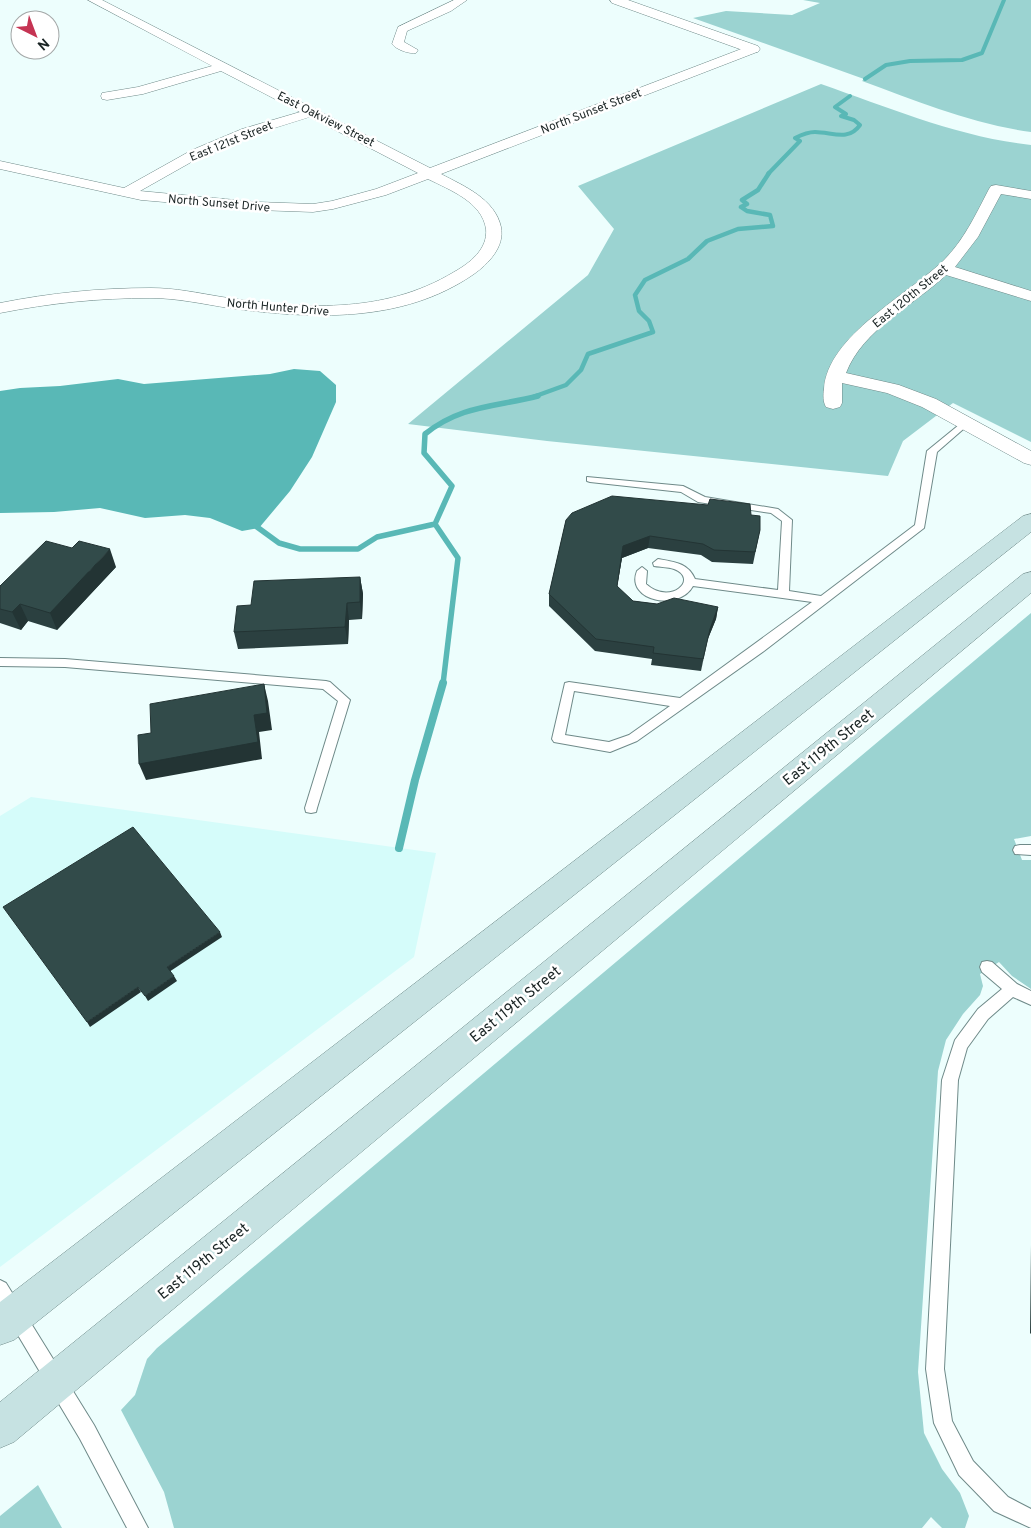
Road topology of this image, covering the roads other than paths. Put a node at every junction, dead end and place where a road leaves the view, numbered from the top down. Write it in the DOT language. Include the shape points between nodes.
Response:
graph roads {
  1 [pos="94,0"];
  2 [pos="460,0"];
  3 [pos="616,0"];
  4 [pos="753,49"];
  5 [pos="412,50"];
  6 [pos="224,66"];
  7 [pos="107,96"];
  8 [pos="312,112"];
  9 [pos="3,168"];
  10 [pos="429,173"];
  11 [pos="126,193"];
  12 [pos="1031,196"];
  13 [pos="944,269"];
  14 [pos="1031,296"];
  15 [pos="0,308"];
  16 [pos="835,376"];
  17 [pos="833,403"];
  18 [pos="965,423"];
  19 [pos="1031,459"];
  20 [pos="590,479"];
  21 [pos="1031,521"];
  22 [pos="658,563"];
  23 [pos="642,571"];
  24 [pos="1031,580"];
  25 [pos="690,582"];
  26 [pos="783,594"];
  27 [pos="821,600"];
  28 [pos="0,662"];
  29 [pos="682,703"];
  30 [pos="311,808"];
  31 [pos="987,967"];
  32 [pos="1012,989"];
  33 [pos="1031,998"];
  34 [pos="0,1289"];
  35 [pos="8,1321"];
  36 [pos="56,1382"];
  37 [pos="0,1428"];
  38 [pos="1031,1519"];
  39 [pos="138,1528"];
  1 -- 6 [label="street, East Oakview Street"];
  2 -- 5 [label="street" via="450,8 402,29 398,44"];
  3 -- 4 [label="street"];
  4 -- 10 [label="street, North Sunset Street"];
  6 -- 7 [label="street" via="139,91"];
  6 -- 8 [label="street, East Oakview Street"];
  8 -- 10 [label="street, East Oakview Street"];
  8 -- 11 [label="street, East 121st Street" via="247,132 197,153"];
  9 -- 11 [label="street, North Sunset Drive"];
  10 -- 11 [label="street, North Sunset Drive" via="359,198 313,208"];
  10 -- 15 [label="street, North Hunter Drive" via="467,193 480,204 490,216 494,237 486,254 475,266 446,284 410,298 371,308 326,312 162,294 101,293"];
  12 -- 13 [label="street, East 120th Street" via="996,189 976,230"];
  13 -- 14 [label="street"];
  13 -- 16 [label="street, East 120th Street" via="863,336 841,362"];
  16 -- 17 [label="street, East 120th Street"];
  16 -- 18 [label="street" via="893,389 929,403"];
  18 -- 19 [label="street"];
  18 -- 27 [label="lane" via="932,450 920,526"];
  20 -- 26 [label="lane" via="683,489 702,500 774,511 787,520"];
  21 -- 35 [label="main road"];
  22 -- 25 [label="lane" via="683,569 688,573"];
  23 -- 25 [label="lane" via="640,583 657,596 666,598 682,594"];
  24 -- 36 [label="main road, East 119th Street"];
  25 -- 26 [label="lane"];
  26 -- 27 [label="lane"];
  27 -- 29 [label="lane"];
  28 -- 30 [label="lane" via="65,663 326,685 344,700"];
  29 -- 29 [label="lane" via="633,738 610,747 558,739 569,686"];
  31 -- 32 [label="lane"];
  32 -- 33 [label="lane"];
  32 -- 38 [label="lane" via="983,1014 960,1045 950,1080 935,1369 943,1423 966,1468 1001,1504"];
  34 -- 35 [label="lane"];
  35 -- 36 [label="lane"];
  36 -- 37 [label="main road, East 119th Street"];
  36 -- 39 [label="lane" via="111,1474"];
}
